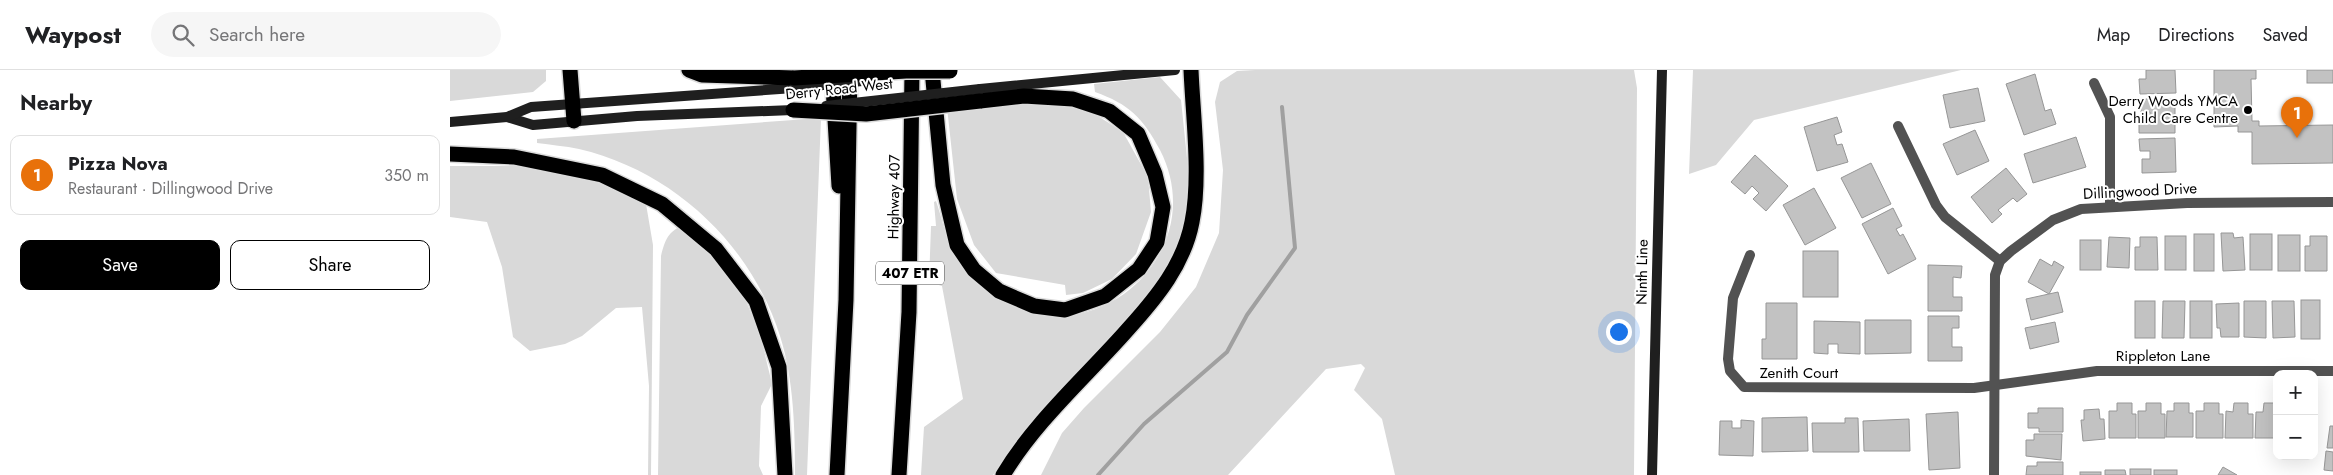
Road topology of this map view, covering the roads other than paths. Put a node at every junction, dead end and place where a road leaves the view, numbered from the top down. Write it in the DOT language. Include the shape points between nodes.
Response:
graph roads {
  1 [pos="570,70"];
  2 [pos="689,70"];
  3 [pos="832,70"];
  4 [pos="850,70"];
  5 [pos="912,70"];
  6 [pos="932,70"];
  7 [pos="1175,70"];
  8 [pos="1192,70"];
  9 [pos="1662,70"];
  10 [pos="956,71"];
  11 [pos="794,83"];
  12 [pos="2094,83"];
  13 [pos="980,95"];
  14 [pos="572,103"];
  15 [pos="793,110"];
  16 [pos="507,117"];
  17 [pos="574,121"];
  18 [pos="450,122"];
  19 [pos="1898,126"];
  20 [pos="450,154"];
  21 [pos="2333,202"];
  22 [pos="2110,205"];
  23 [pos="1750,256"];
  24 [pos="2000,261"];
  25 [pos="846,300"];
  26 [pos="2333,371"];
  27 [pos="1994,385"];
  28 [pos="784,475"];
  29 [pos="836,475"];
  30 [pos="899,475"];
  31 [pos="1003,475"];
  32 [pos="1652,475"];
  33 [pos="1994,475"];
  1 -- 14 [label="highway"];
  2 -- 11 [label="highway" via="702,75"];
  3 -- 25 [label="highway"];
  4 -- 25 [label="highway"];
  5 -- 30 [label="highway, Highway 407 / 407 ETR" via="909,312"];
  6 -- 13 [label="highway" via="943,185 957,245 974,270 999,291 1034,306 1065,310 1105,296 1139,269 1157,242 1163,208 1156,174 1138,134 1109,111 1073,99"];
  7 -- 13 [label="main road"];
  8 -- 31 [label="highway" via="1196,187 1185,248 1172,274 1142,314 1035,430"];
  9 -- 32 [label="main road, Ninth Line"];
  10 -- 11 [label="highway, bridge" via="906,71"];
  11 -- 14 [label="main road, Derry Road West"];
  12 -- 22 [label="street" via="2110,117"];
  13 -- 15 [label="highway, bridge" via="866,114"];
  14 -- 16 [label="main road, Derry Road West" via="531,107"];
  14 -- 17 [label="highway"];
  15 -- 17 [label="main road, Derry Road West"];
  16 -- 17 [label="main road, Derry Road West" via="533,125"];
  16 -- 18 [label="main road, Derry Road West"];
  19 -- 24 [label="street" via="1936,205 1952,223"];
  20 -- 28 [label="highway" via="514,157 602,175 662,204 716,249 756,301 779,368"];
  21 -- 22 [label="street, Dillingwood Drive"];
  22 -- 24 [label="street, Dillingwood Drive" via="2062,215"];
  23 -- 27 [label="street, Zenith Court" via="1733,298 1728,359 1730,371 1744,387 1964,388"];
  24 -- 27 [label="street" via="1995,275"];
  25 -- 29 [label="highway"];
  26 -- 27 [label="street, Rippleton Lane" via="2098,371"];
  27 -- 33 [label="street"];
}
